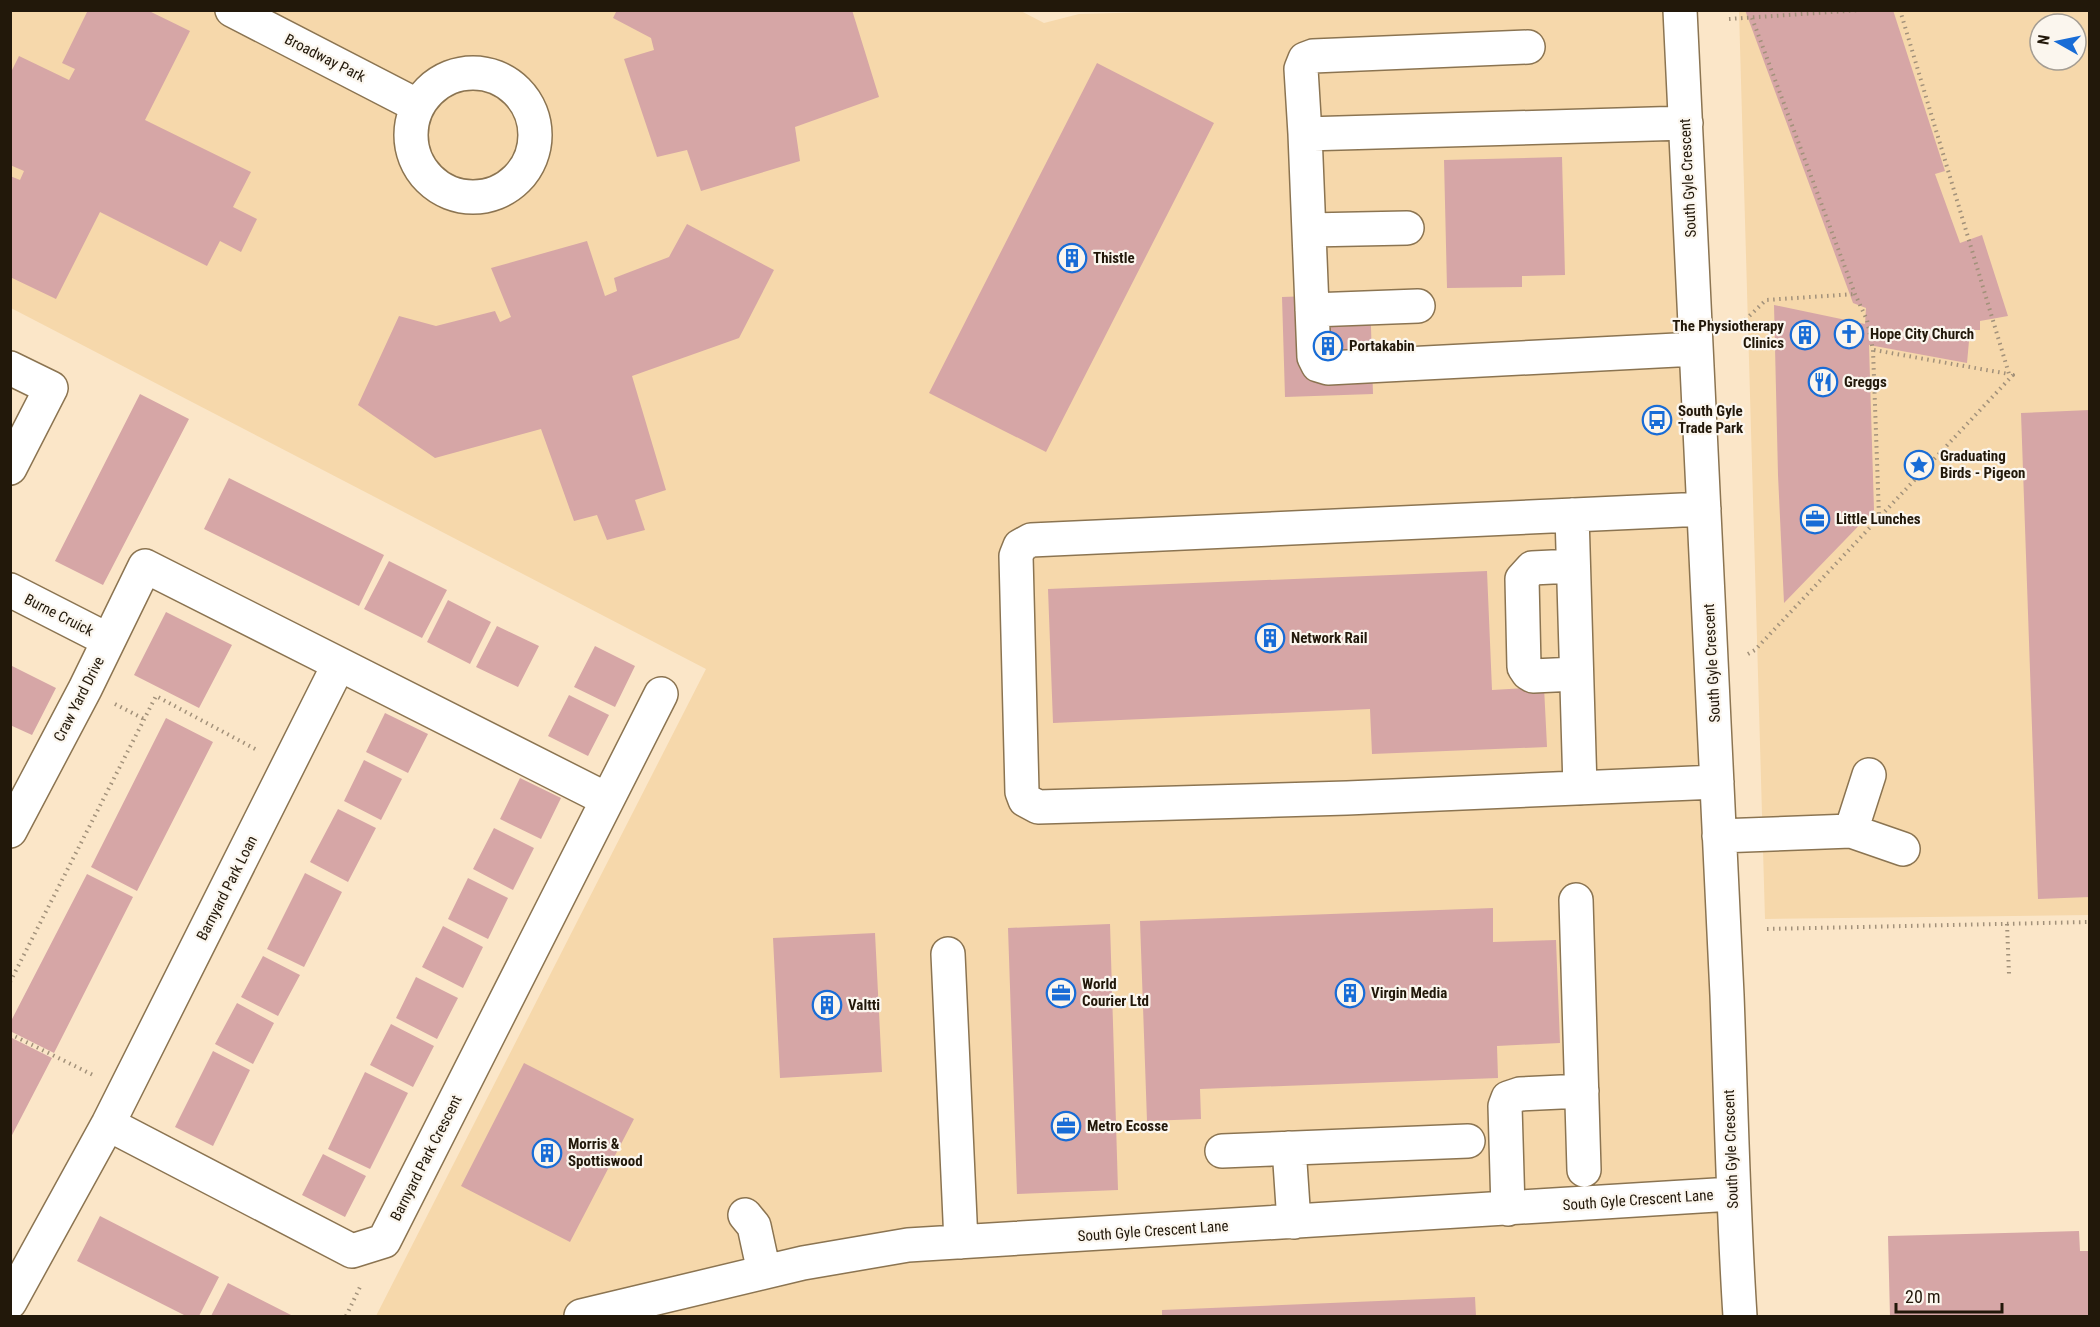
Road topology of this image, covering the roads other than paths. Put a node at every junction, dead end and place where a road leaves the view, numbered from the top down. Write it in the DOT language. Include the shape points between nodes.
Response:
graph roads {
  1 [pos="232,10"];
  2 [pos="1680,10"];
  3 [pos="1528,47"];
  4 [pos="418,106"];
  5 [pos="1686,123"];
  6 [pos="1305,134"];
  7 [pos="1407,228"];
  8 [pos="1309,230"];
  9 [pos="1418,306"];
  10 [pos="1312,310"];
  11 [pos="1696,339"];
  12 [pos="10,368"];
  13 [pos="10,468"];
  14 [pos="1704,509"];
  15 [pos="1572,515"];
  16 [pos="1573,566"];
  17 [pos="10,590"];
  18 [pos="108,640"];
  19 [pos="339,664"];
  20 [pos="1576,674"];
  21 [pos="661,694"];
  22 [pos="1869,775"];
  23 [pos="1717,782"];
  24 [pos="1580,788"];
  25 [pos="606,799"];
  26 [pos="10,831"];
  27 [pos="1851,831"];
  28 [pos="1719,836"];
  29 [pos="1903,849"];
  30 [pos="1576,900"];
  31 [pos="948,954"];
  32 [pos="1582,1091"];
  33 [pos="108,1124"];
  34 [pos="1468,1141"];
  35 [pos="1289,1148"];
  36 [pos="1222,1151"];
  37 [pos="1584,1170"];
  38 [pos="1732,1194"];
  39 [pos="1508,1209"];
  40 [pos="745,1215"];
  41 [pos="1294,1222"];
  42 [pos="961,1242"];
  43 [pos="764,1272"];
  44 [pos="10,1302"];
  45 [pos="580,1317"];
  46 [pos="1740,1317"];
  1 -- 4 [label="street, Broadway Park"];
  2 -- 5 [label="street, South Gyle Crescent"];
  3 -- 6 [label="street" via="1305,59"];
  5 -- 6 [label="street"];
  5 -- 11 [label="street, South Gyle Crescent"];
  6 -- 8 [label="street"];
  7 -- 8 [label="street"];
  8 -- 10 [label="street"];
  9 -- 10 [label="street"];
  10 -- 11 [label="street" via="1314,357 1318,365 1328,368"];
  11 -- 14 [label="street, South Gyle Crescent"];
  12 -- 13 [label="street" via="51,388"];
  14 -- 15 [label="street"];
  14 -- 23 [label="street, South Gyle Crescent"];
  15 -- 16 [label="street"];
  15 -- 24 [label="street" via="1031,540 1020,546 1016,556 1022,792 1025,800 1038,807"];
  16 -- 20 [label="street"];
  16 -- 20 [label="street" via="1532,568 1522,579 1523,634 1524,667 1528,673"];
  17 -- 18 [label="street, Burne Cruick"];
  18 -- 19 [label="street, Craw Yard Drive" via="145,566"];
  18 -- 26 [label="street, Craw Yard Drive"];
  19 -- 25 [label="street"];
  19 -- 33 [label="street, Barnyard Park Loan"];
  20 -- 24 [label="street"];
  21 -- 25 [label="street, Barnyard Park Crescent"];
  22 -- 27 [label="street"];
  23 -- 24 [label="street"];
  23 -- 28 [label="street, South Gyle Crescent"];
  25 -- 33 [label="street, Barnyard Park Crescent" via="384,1241 352,1251"];
  27 -- 28 [label="street"];
  27 -- 29 [label="street"];
  28 -- 38 [label="street, South Gyle Crescent"];
  30 -- 32 [label="street"];
  31 -- 42 [label="street"];
  32 -- 37 [label="street"];
  32 -- 39 [label="street" via="1508,1098"];
  33 -- 44 [label="street, Barnyard Park Loan"];
  34 -- 35 [label="street"];
  35 -- 36 [label="street"];
  35 -- 41 [label="street"];
  38 -- 39 [label="street, South Gyle Crescent Lane"];
  38 -- 46 [label="street, South Gyle Crescent"];
  39 -- 41 [label="street, South Gyle Crescent Lane"];
  40 -- 43 [label="street" via="754,1226"];
  41 -- 42 [label="street, South Gyle Crescent Lane"];
  42 -- 43 [label="street, South Gyle Crescent Lane" via="908,1245"];
  43 -- 45 [label="street, South Gyle Crescent Lane"];
}
